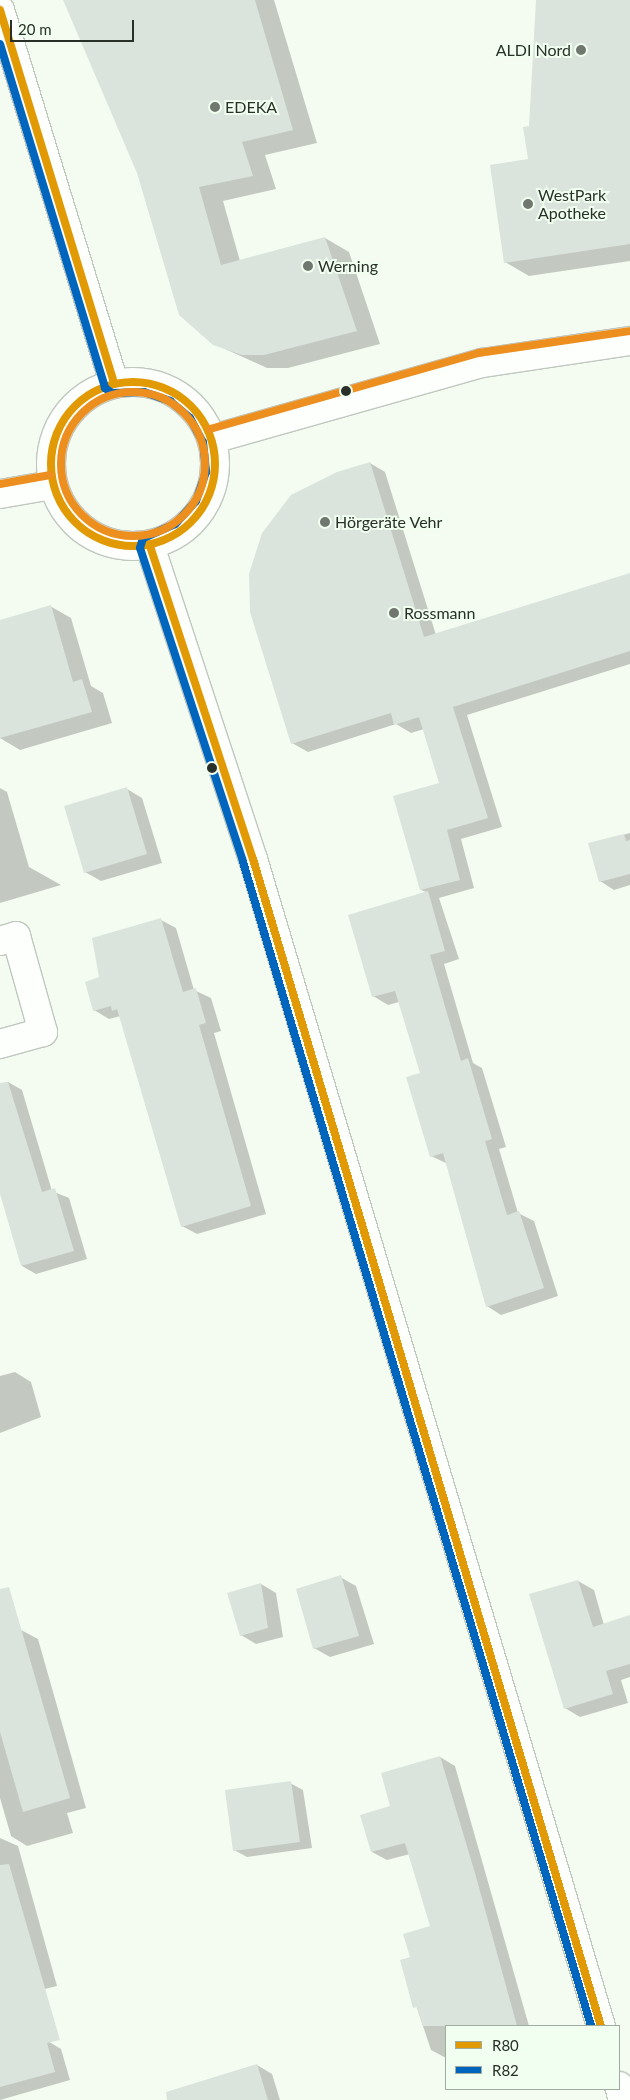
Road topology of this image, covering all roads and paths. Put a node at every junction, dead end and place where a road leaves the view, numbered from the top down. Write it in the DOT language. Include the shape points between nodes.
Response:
graph roads {
  1 [pos="0,10"];
  2 [pos="630,341"];
  3 [pos="114,383"];
  4 [pos="213,439"];
  5 [pos="52,485"];
  6 [pos="0,494"];
  7 [pos="150,546"];
  8 [pos="0,941"];
  9 [pos="0,1044"];
  10 [pos="601,2025"];
  1 -- 3 [label="street"];
  2 -- 4 [label="street" via="482,363"];
  3 -- 4 [label="street" via="146,382 175,392 198,412"];
  3 -- 5 [label="street" via="84,397 62,421 51,452"];
  4 -- 7 [label="street" via="216,473 205,506 181,532"];
  5 -- 6 [label="street"];
  5 -- 7 [label="street" via="66,513 89,535 118,546"];
  7 -- 10 [label="street" via="253,859"];
  8 -- 9 [label="street" via="16,936 43,1032"];
}
